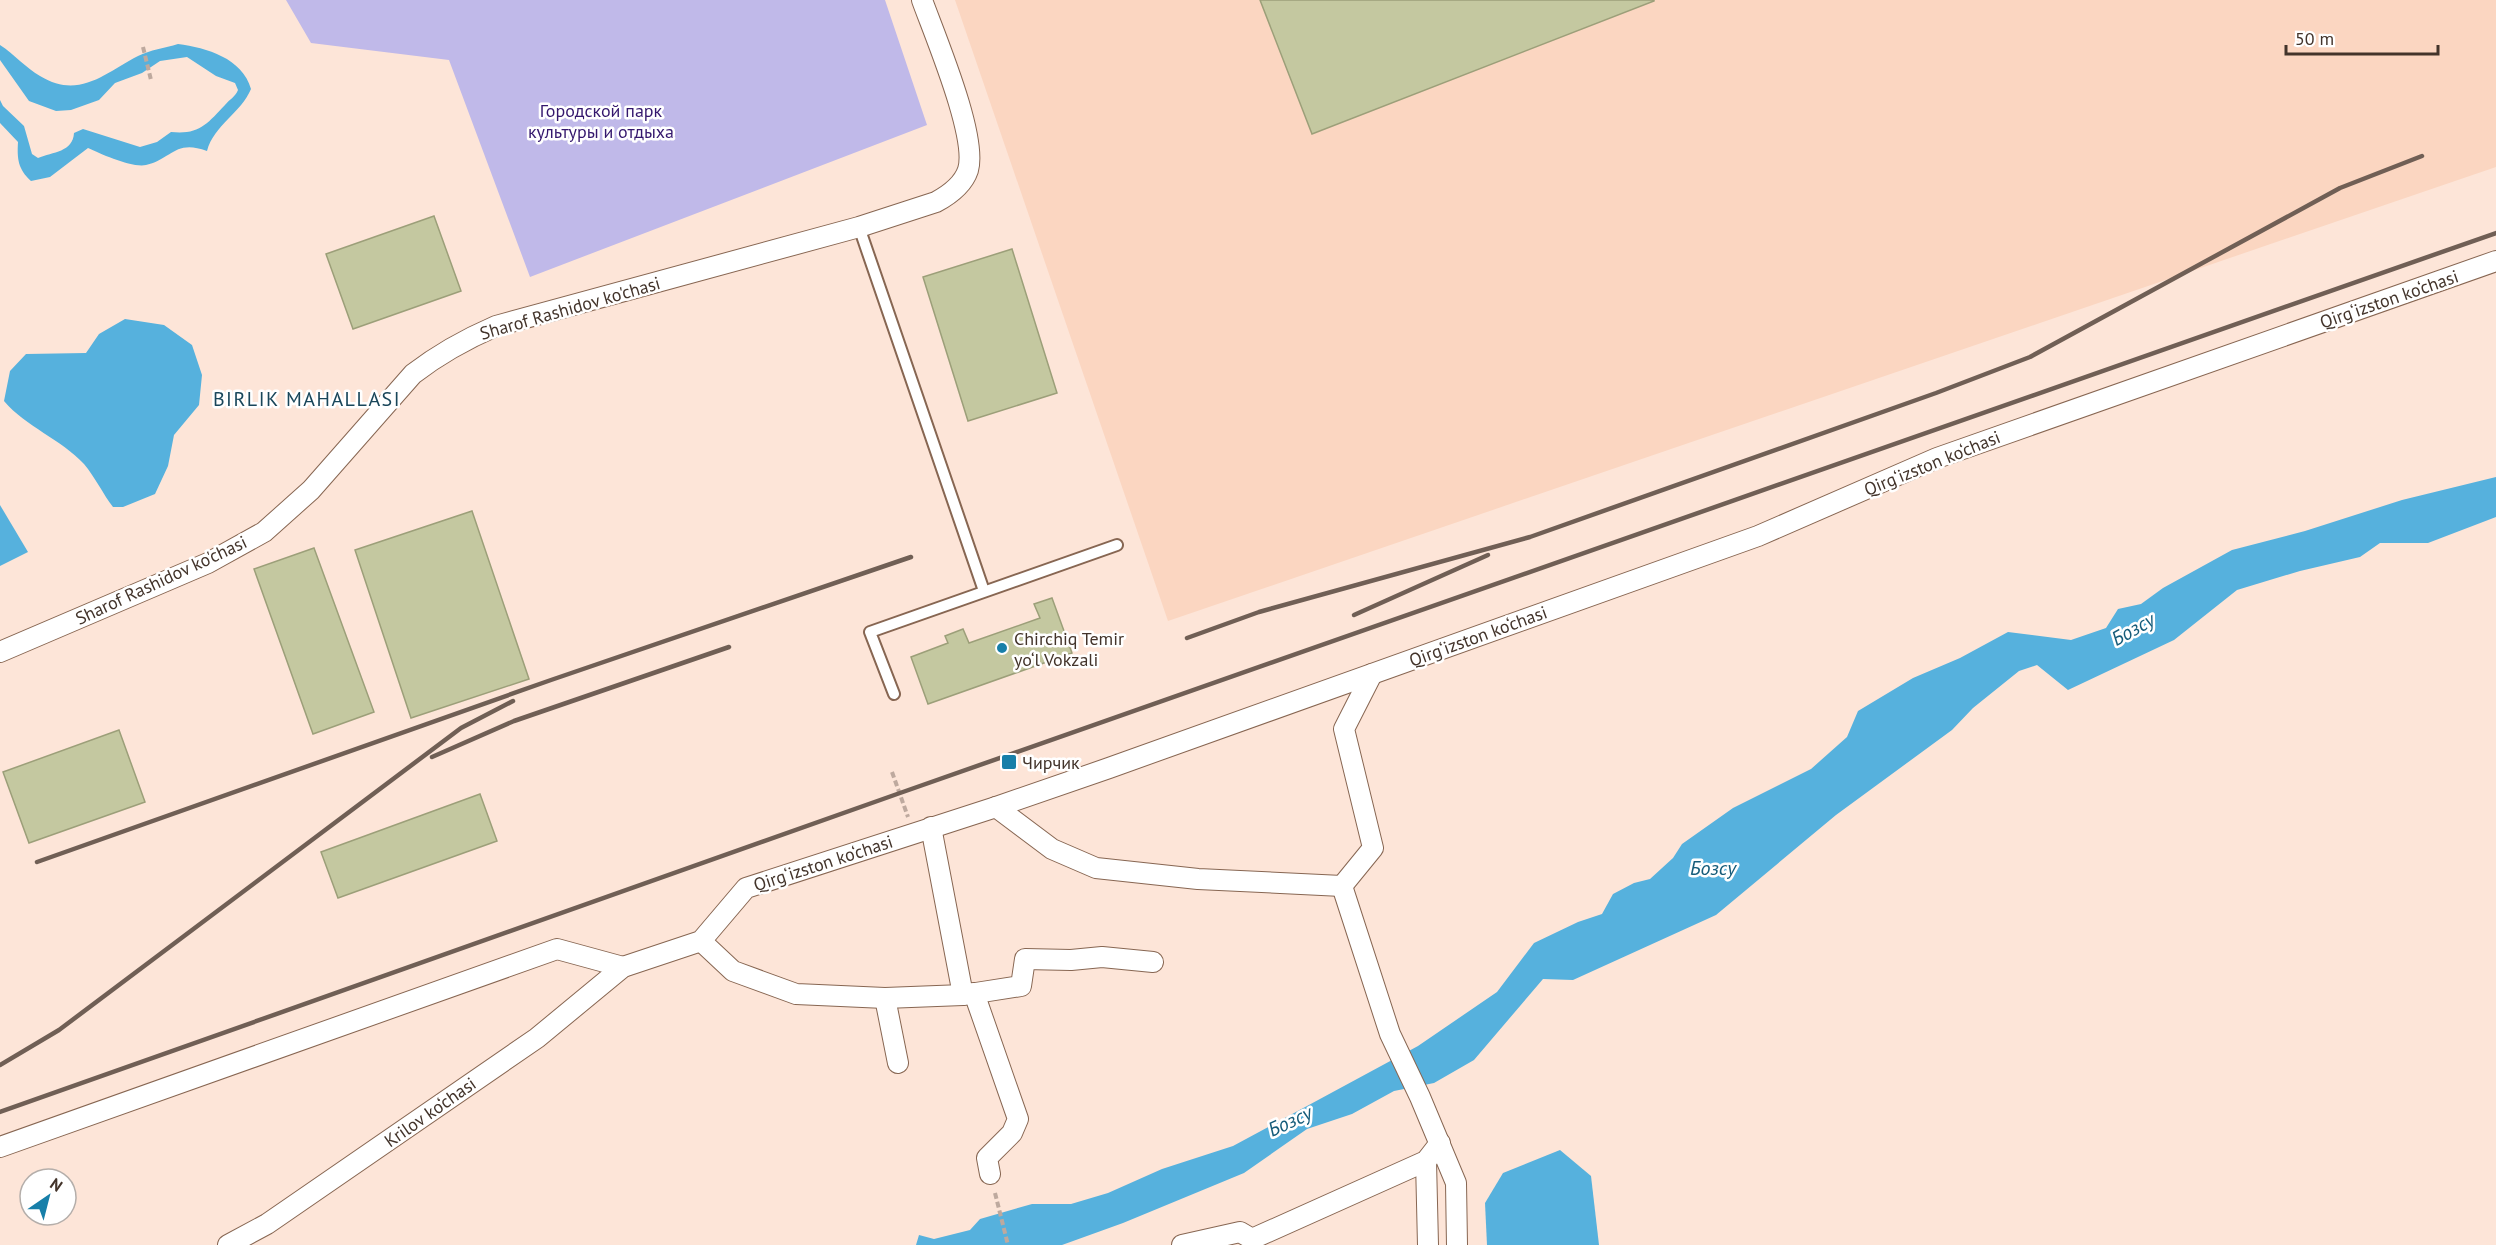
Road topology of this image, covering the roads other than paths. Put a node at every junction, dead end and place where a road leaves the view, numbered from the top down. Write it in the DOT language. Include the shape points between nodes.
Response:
graph roads {
  1 [pos="922,0"];
  2 [pos="858,227"];
  3 [pos="2496,261"];
  4 [pos="1117,545"];
  5 [pos="984,591"];
  6 [pos="0,652"];
  7 [pos="1372,674"];
  8 [pos="894,694"];
  9 [pos="996,807"];
  10 [pos="922,830"];
  11 [pos="1342,886"];
  12 [pos="701,941"];
  13 [pos="1153,962"];
  14 [pos="623,968"];
  15 [pos="968,994"];
  16 [pos="885,998"];
  17 [pos="898,1063"];
  18 [pos="1440,1143"];
  19 [pos="0,1147"];
  20 [pos="1426,1161"];
  21 [pos="990,1174"];
  22 [pos="1252,1242"];
  23 [pos="228,1245"];
  24 [pos="1182,1245"];
  25 [pos="1428,1245"];
  26 [pos="1458,1245"];
  1 -- 2 [label="street, Sharof Rashidov ko'chasi" via="969,141 968,170 955,189 936,202"];
  2 -- 5 [label="lane"];
  2 -- 6 [label="street, Sharof Rashidov ko'chasi" via="474,335 412,374 311,490 264,532 208,563"];
  3 -- 7 [label="street, Qirg‘izston ko‘chasi" via="1937,458 1758,536"];
  4 -- 5 [label="lane"];
  5 -- 8 [label="lane" via="870,632"];
  7 -- 9 [label="street, Qirg‘izston ko‘chasi"];
  7 -- 11 [label="street" via="1344,729 1373,848"];
  9 -- 10 [label="street, Qirg‘izston ko‘chasi"];
  9 -- 11 [label="street" via="1052,849 1096,868 1198,879"];
  10 -- 12 [label="street, Qirg‘izston ko‘chasi" via="746,888"];
  10 -- 15 [label="street"];
  11 -- 18 [label="street" via="1390,1034"];
  12 -- 14 [label="street"];
  12 -- 16 [label="street" via="733,971 796,994"];
  13 -- 15 [label="street" via="1102,957 1025,959 1021,986"];
  14 -- 19 [label="street" via="557,949"];
  14 -- 23 [label="street, Krilov ko‘chasi" via="527,1045 267,1224"];
  15 -- 16 [label="street"];
  15 -- 21 [label="street" via="1018,1119 1012,1133 987,1158"];
  16 -- 17 [label="street"];
  18 -- 20 [label="street"];
  18 -- 26 [label="street" via="1456,1183"];
  20 -- 22 [label="street"];
  20 -- 25 [label="street"];
  22 -- 24 [label="street" via="1240,1232"];
}
